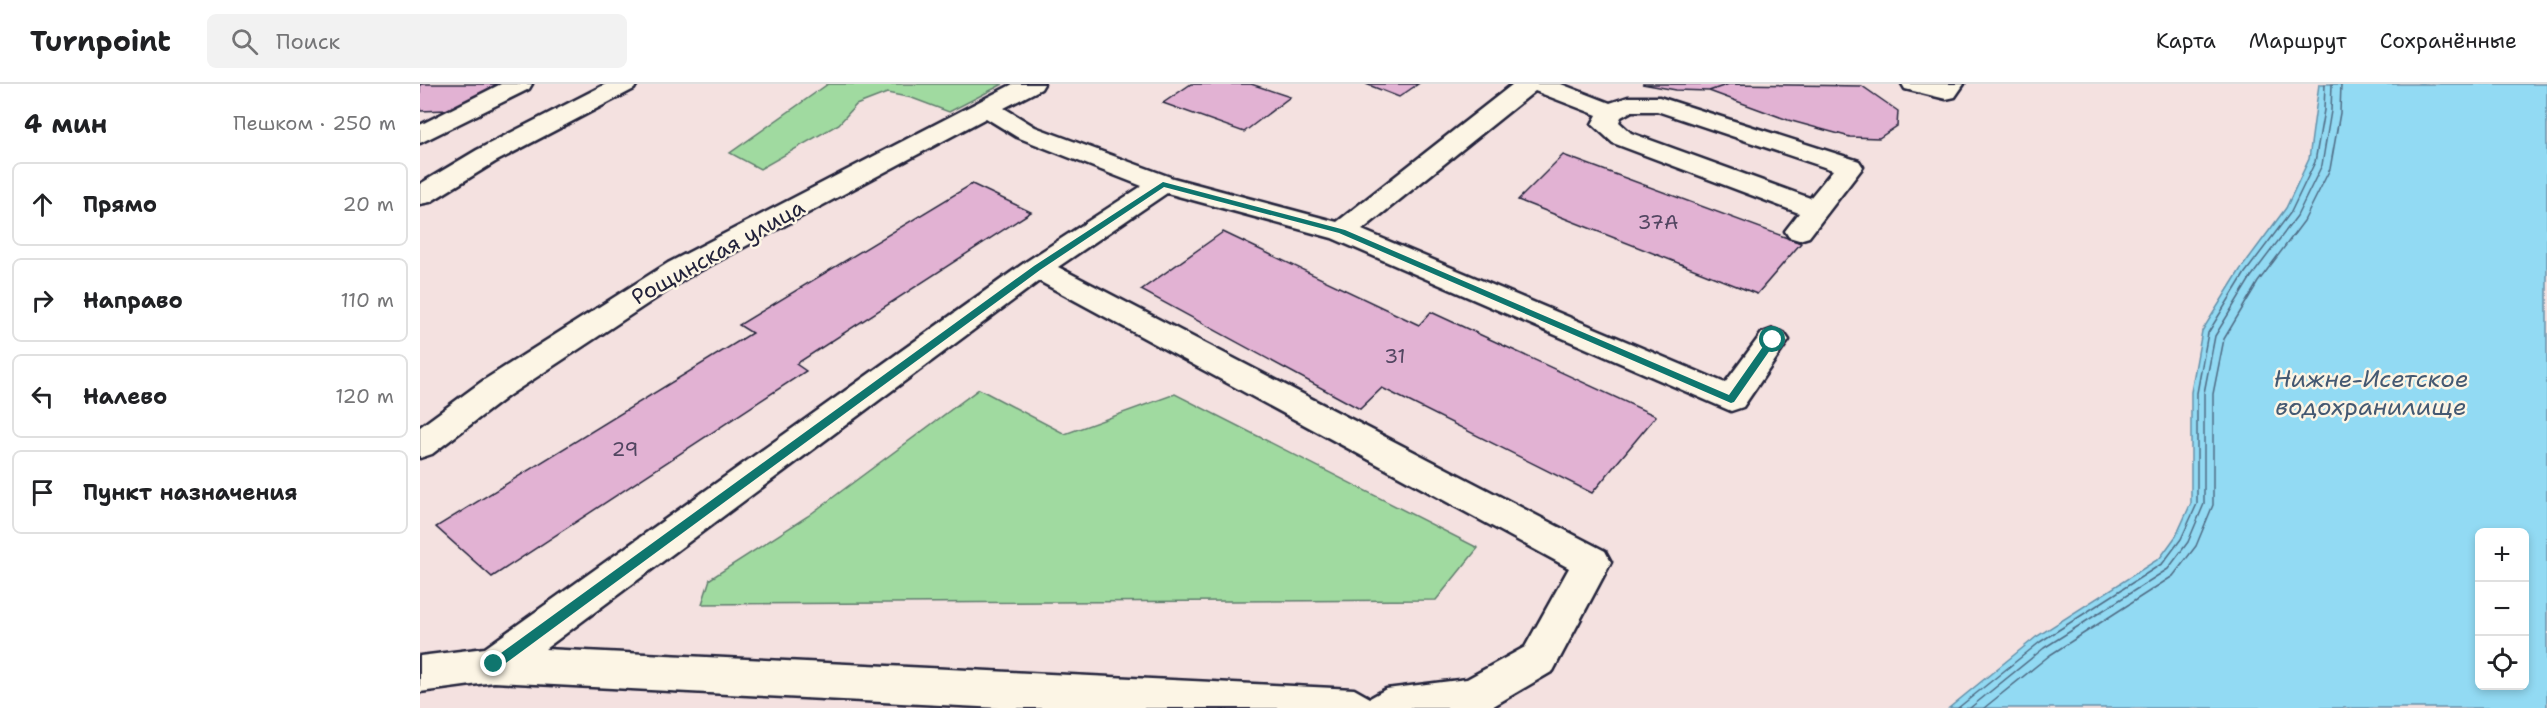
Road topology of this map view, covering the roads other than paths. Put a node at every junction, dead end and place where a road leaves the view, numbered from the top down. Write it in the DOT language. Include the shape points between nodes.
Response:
graph roads {
  1 [pos="520,84"];
  2 [pos="625,84"];
  3 [pos="1032,84"];
  4 [pos="1914,84"];
  5 [pos="1952,84"];
  6 [pos="1542,85"];
  7 [pos="986,108"];
  8 [pos="1611,112"];
  9 [pos="420,135"];
  10 [pos="1163,184"];
  11 [pos="420,195"];
  12 [pos="1816,210"];
  13 [pos="1799,231"];
  14 [pos="1342,232"];
  15 [pos="1037,268"];
  16 [pos="1773,340"];
  17 [pos="420,445"];
  18 [pos="494,664"];
  19 [pos="420,674"];
  20 [pos="1354,708"];
  21 [pos="1386,708"];
  1 -- 9 [label="street"];
  2 -- 11 [label="street"];
  3 -- 7 [label="street, Рощинская улица"];
  4 -- 5 [label="street" via="1946,92"];
  6 -- 8 [label="street"];
  6 -- 14 [label="street"];
  7 -- 10 [label="street" via="1026,132"];
  7 -- 17 [label="street, Рощинская улица" via="678,270 496,388"];
  8 -- 12 [label="street" via="1605,124 1622,138"];
  8 -- 12 [label="street" via="1628,104 1659,104 1850,167"];
  10 -- 14 [label="street"];
  10 -- 15 [label="street"];
  12 -- 13 [label="street"];
  14 -- 16 [label="street" via="1731,399"];
  15 -- 18 [label="street"];
  15 -- 21 [label="street" via="1592,562 1539,658 1474,696"];
  18 -- 19 [label="street"];
  18 -- 20 [label="street"];
}
